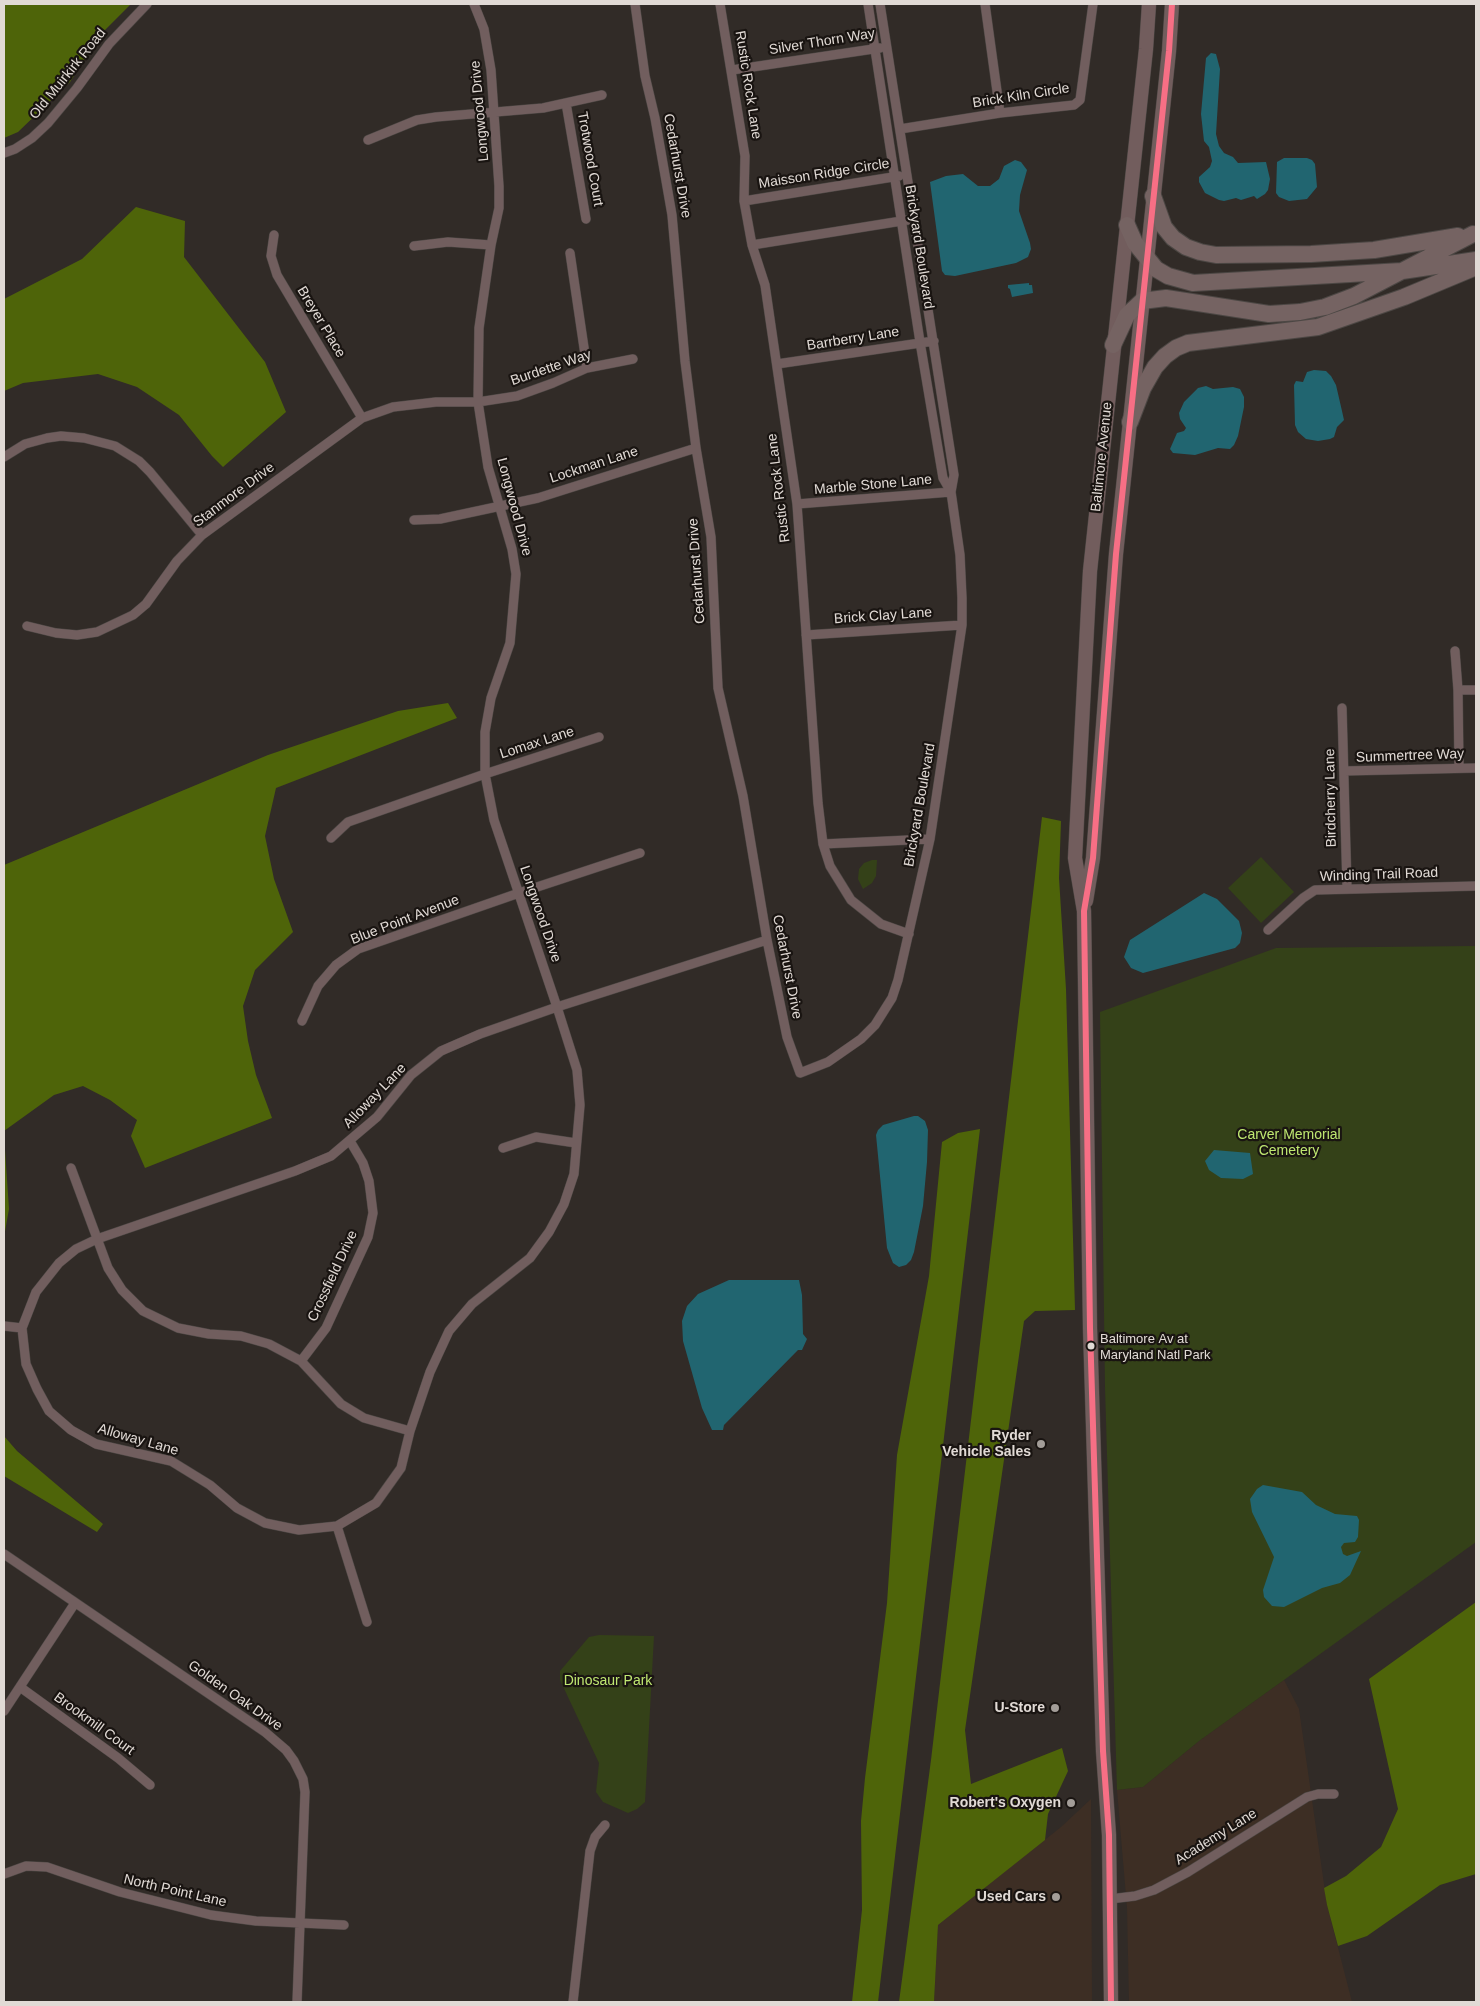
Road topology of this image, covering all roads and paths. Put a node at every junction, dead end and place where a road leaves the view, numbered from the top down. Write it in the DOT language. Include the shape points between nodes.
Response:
graph roads {
  1 [pos="147,4"];
  2 [pos="635,4"];
  3 [pos="720,4"];
  4 [pos="868,4"];
  5 [pos="880,4"];
  6 [pos="985,4"];
  7 [pos="1093,4"];
  8 [pos="1149,4"];
  9 [pos="1172,4"];
  10 [pos="478,5"];
  11 [pos="887,46"];
  12 [pos="875,49"];
  13 [pos="732,70"];
  14 [pos="602,95"];
  15 [pos="566,103"];
  16 [pos="495,112"];
  17 [pos="1000,113"];
  18 [pos="900,129"];
  19 [pos="368,140"];
  20 [pos="4,154"];
  21 [pos="894,176"];
  22 [pos="907,176"];
  23 [pos="1152,196"];
  24 [pos="744,201"];
  25 [pos="586,219"];
  26 [pos="914,219"];
  27 [pos="901,221"];
  28 [pos="1127,225"];
  29 [pos="1475,233"];
  30 [pos="274,235"];
  31 [pos="491,245"];
  32 [pos="752,245"];
  33 [pos="414,246"];
  34 [pos="570,253"];
  35 [pos="1147,258"];
  36 [pos="1476,260"];
  37 [pos="1476,267"];
  38 [pos="1402,271"];
  39 [pos="1142,301"];
  40 [pos="934,341"];
  41 [pos="920,342"];
  42 [pos="1113,346"];
  43 [pos="634,358"];
  44 [pos="776,364"];
  45 [pos="587,368"];
  46 [pos="478,402"];
  47 [pos="362,418"];
  48 [pos="1130,422"];
  49 [pos="696,448"];
  50 [pos="4,457"];
  51 [pos="951,492"];
  52 [pos="798,504"];
  53 [pos="500,505"];
  54 [pos="414,520"];
  55 [pos="202,535"];
  56 [pos="962,625"];
  57 [pos="27,626"];
  58 [pos="806,634"];
  59 [pos="1455,651"];
  60 [pos="1458,690"];
  61 [pos="1476,690"];
  62 [pos="1342,708"];
  63 [pos="599,737"];
  64 [pos="1459,767"];
  65 [pos="1476,768"];
  66 [pos="1344,771"];
  67 [pos="484,774"];
  68 [pos="331,838"];
  69 [pos="930,839"];
  70 [pos="823,844"];
  71 [pos="640,854"];
  72 [pos="1476,886"];
  73 [pos="1347,888"];
  74 [pos="519,893"];
  75 [pos="1084,911"];
  76 [pos="1268,930"];
  77 [pos="909,934"];
  78 [pos="767,940"];
  79 [pos="557,1007"];
  80 [pos="302,1022"];
  81 [pos="800,1073"];
  82 [pos="350,1141"];
  83 [pos="576,1143"];
  84 [pos="503,1148"];
  85 [pos="70,1168"];
  86 [pos="97,1239"];
  87 [pos="4,1326"];
  88 [pos="22,1328"];
  89 [pos="300,1361"];
  90 [pos="410,1431"];
  91 [pos="336,1526"];
  92 [pos="4,1554"];
  93 [pos="75,1603"];
  94 [pos="367,1622"];
  95 [pos="20,1686"];
  96 [pos="4,1711"];
  97 [pos="150,1785"];
  98 [pos="1334,1794"];
  99 [pos="605,1825"];
  100 [pos="4,1874"];
  101 [pos="1110,1899"];
  102 [pos="301,1924"];
  103 [pos="344,1925"];
  104 [pos="297,2002"];
  105 [pos="573,2002"];
  106 [pos="1112,2002"];
  1 -- 20 [label="street, Old Muirkirk Road" via="109,44 48,123 32,138"];
  2 -- 49 [label="street, Cedarhurst Drive" via="645,76 672,215 682,341"];
  3 -- 13 [label="street, Rustic Rock Lane"];
  4 -- 12 [label="street, Brickyard Boulevard"];
  5 -- 11 [label="street, Brickyard Boulevard"];
  6 -- 17 [label="street"];
  7 -- 17 [label="street, Brick Kiln Circle" via="1080,100 1074,105"];
  8 -- 28 [label="main road, Baltimore Avenue"];
  9 -- 23 [label="main road, Baltimore Avenue"];
  10 -- 16 [label="street, Longwood Drive" via="488,45"];
  11 -- 12 [label="street, Silver Thorn Way"];
  11 -- 18 [label="street, Brickyard Boulevard"];
  12 -- 13 [label="street, Silver Thorn Way"];
  12 -- 21 [label="street, Brickyard Boulevard"];
  13 -- 24 [label="street, Rustic Rock Lane" via="745,156"];
  14 -- 15 [label="street"];
  15 -- 16 [label="street"];
  15 -- 25 [label="street, Trotwood Court"];
  16 -- 19 [label="street" via="417,120"];
  16 -- 31 [label="street, Longwood Drive" via="499,208"];
  17 -- 18 [label="street, Brick Kiln Circle"];
  18 -- 22 [label="street, Brickyard Boulevard"];
  21 -- 22 [label="street, Maisson Ridge Circle"];
  21 -- 24 [label="street, Maisson Ridge Circle"];
  21 -- 27 [label="street, Brickyard Boulevard"];
  22 -- 26 [label="street, Brickyard Boulevard"];
  23 -- 29 [label="highway" via="1164,226 1173,238 1186,247 1216,255 1374,250"];
  23 -- 35 [label="main road, Baltimore Avenue"];
  24 -- 32 [label="street, Rustic Rock Lane"];
  26 -- 27 [label="street"];
  26 -- 40 [label="street, Brickyard Boulevard"];
  27 -- 32 [label="street"];
  27 -- 41 [label="street, Brickyard Boulevard"];
  28 -- 35 [label="highway" via="1135,244"];
  28 -- 42 [label="main road, Baltimore Avenue"];
  29 -- 38 [label="highway"];
  30 -- 47 [label="street, Breyer Place" via="271,256 277,275"];
  31 -- 33 [label="street" via="448,242"];
  31 -- 46 [label="street, Longwood Drive" via="479,328"];
  32 -- 44 [label="street, Rustic Rock Lane" via="765,285"];
  34 -- 45 [label="street"];
  35 -- 38 [label="highway" via="1168,276 1193,282"];
  35 -- 39 [label="main road, Baltimore Avenue"];
  36 -- 38 [label="highway"];
  37 -- 48 [label="highway" via="1404,298 1318,327 1188,343 1176,348 1155,367"];
  38 -- 39 [label="highway" via="1354,296 1300,312 1269,314 1166,298"];
  39 -- 42 [label="highway" via="1127,315"];
  39 -- 48 [label="main road, Baltimore Avenue"];
  40 -- 41 [label="street, Barrberry Lane"];
  40 -- 51 [label="street, Brickyard Boulevard" via="954,474"];
  41 -- 44 [label="street, Barrberry Lane"];
  41 -- 51 [label="street, Brickyard Boulevard" via="943,478"];
  42 -- 75 [label="main road, Baltimore Avenue" via="1090,571 1083,680 1074,858"];
  43 -- 45 [label="street, Burdette Way"];
  44 -- 52 [label="street, Rustic Rock Lane"];
  45 -- 46 [label="street, Burdette Way" via="517,396"];
  46 -- 47 [label="street, Stanmore Drive" via="407,405"];
  46 -- 53 [label="street, Longwood Drive" via="488,467"];
  47 -- 55 [label="street, Stanmore Drive"];
  48 -- 75 [label="main road, Baltimore Avenue" via="1116,554 1093,858"];
  49 -- 53 [label="street, Lockman Lane" via="538,498"];
  49 -- 78 [label="street, Cedarhurst Drive" via="711,537 718,688 743,796"];
  50 -- 55 [label="street" via="26,444 61,436 115,446 150,472"];
  51 -- 52 [label="street, Marble Stone Lane"];
  51 -- 56 [label="street, Brickyard Boulevard" via="960,555"];
  52 -- 58 [label="street, Rustic Rock Lane"];
  53 -- 54 [label="street, Lockman Lane" via="440,519"];
  53 -- 67 [label="street, Longwood Drive" via="514,560 515,598 510,643 485,732"];
  55 -- 57 [label="street, Stanmore Drive" via="177,561 146,604 118,623 97,632 76,635 56,634"];
  56 -- 58 [label="street, Brick Clay Lane"];
  56 -- 69 [label="street, Brickyard Boulevard"];
  58 -- 70 [label="street, Rustic Rock Lane"];
  59 -- 60 [label="street"];
  60 -- 61 [label="street"];
  60 -- 64 [label="street"];
  62 -- 66 [label="street, Birdcherry Lane"];
  63 -- 67 [label="street, Lomax Lane"];
  64 -- 65 [label="street, Summertree Way"];
  64 -- 66 [label="street, Summertree Way"];
  66 -- 73 [label="street, Birdcherry Lane"];
  67 -- 68 [label="street, Lomax Lane" via="348,822"];
  67 -- 74 [label="street, Longwood Drive" via="494,820"];
  69 -- 70 [label="street"];
  69 -- 77 [label="street, Brickyard Boulevard"];
  70 -- 77 [label="street, Rustic Rock Lane" via="830,866 851,900 881,924"];
  71 -- 74 [label="street, Blue Point Avenue"];
  72 -- 73 [label="street, Winding Trail Road"];
  73 -- 76 [label="street, Winding Trail Road" via="1315,890"];
  74 -- 79 [label="street, Longwood Drive"];
  74 -- 80 [label="street, Blue Point Avenue" via="358,949 336,965 318,986"];
  75 -- 101 [label="main road, Baltimore Avenue" via="1090,1328"];
  77 -- 81 [label="street, Brickyard Boulevard" via="892,998 875,1025 828,1062"];
  78 -- 79 [label="street, Alloway Lane"];
  78 -- 81 [label="street, Cedarhurst Drive" via="787,1037"];
  79 -- 82 [label="street, Alloway Lane" via="441,1051 411,1076 377,1117"];
  79 -- 83 [label="street, Alloway Lane" via="577,1070 580,1105"];
  82 -- 86 [label="street, Alloway Lane" via="331,1156 295,1171"];
  82 -- 89 [label="street, Crossfield Drive" via="369,1181 373,1213 368,1236 326,1328"];
  83 -- 84 [label="street" via="536,1136"];
  83 -- 90 [label="street, Alloway Lane" via="574,1174 550,1232 530,1258 472,1304 449,1331 430,1372"];
  85 -- 86 [label="street"];
  86 -- 88 [label="street, Alloway Lane" via="76,1249 59,1263 36,1292"];
  86 -- 89 [label="street" via="117,1283 143,1311 178,1328 242,1336 269,1344"];
  87 -- 88 [label="street"];
  88 -- 91 [label="street, Alloway Lane" via="26,1364 37,1388 49,1411 71,1430 96,1444 171,1461 210,1485 237,1508 265,1523 299,1530"];
  89 -- 90 [label="street" via="341,1404 364,1418"];
  90 -- 91 [label="street, Alloway Lane" via="400,1468 376,1503"];
  91 -- 94 [label="street"];
  92 -- 93 [label="street, Golden Oak Drive"];
  93 -- 95 [label="street"];
  93 -- 102 [label="street, Golden Oak Drive" via="265,1732 294,1760 305,1792"];
  95 -- 96 [label="street"];
  95 -- 97 [label="street, Brookmill Court"];
  98 -- 101 [label="street, Academy Lane" via="1307,1797 1154,1890"];
  99 -- 105 [label="street" via="594,1837 590,1851"];
  100 -- 102 [label="street, North Point Lane" via="26,1866 47,1867 120,1892 191,1911"];
  101 -- 106 [label="main road, Baltimore Avenue"];
  102 -- 103 [label="street, North Point Lane"];
  102 -- 104 [label="street, Golden Oak Drive"];
}
